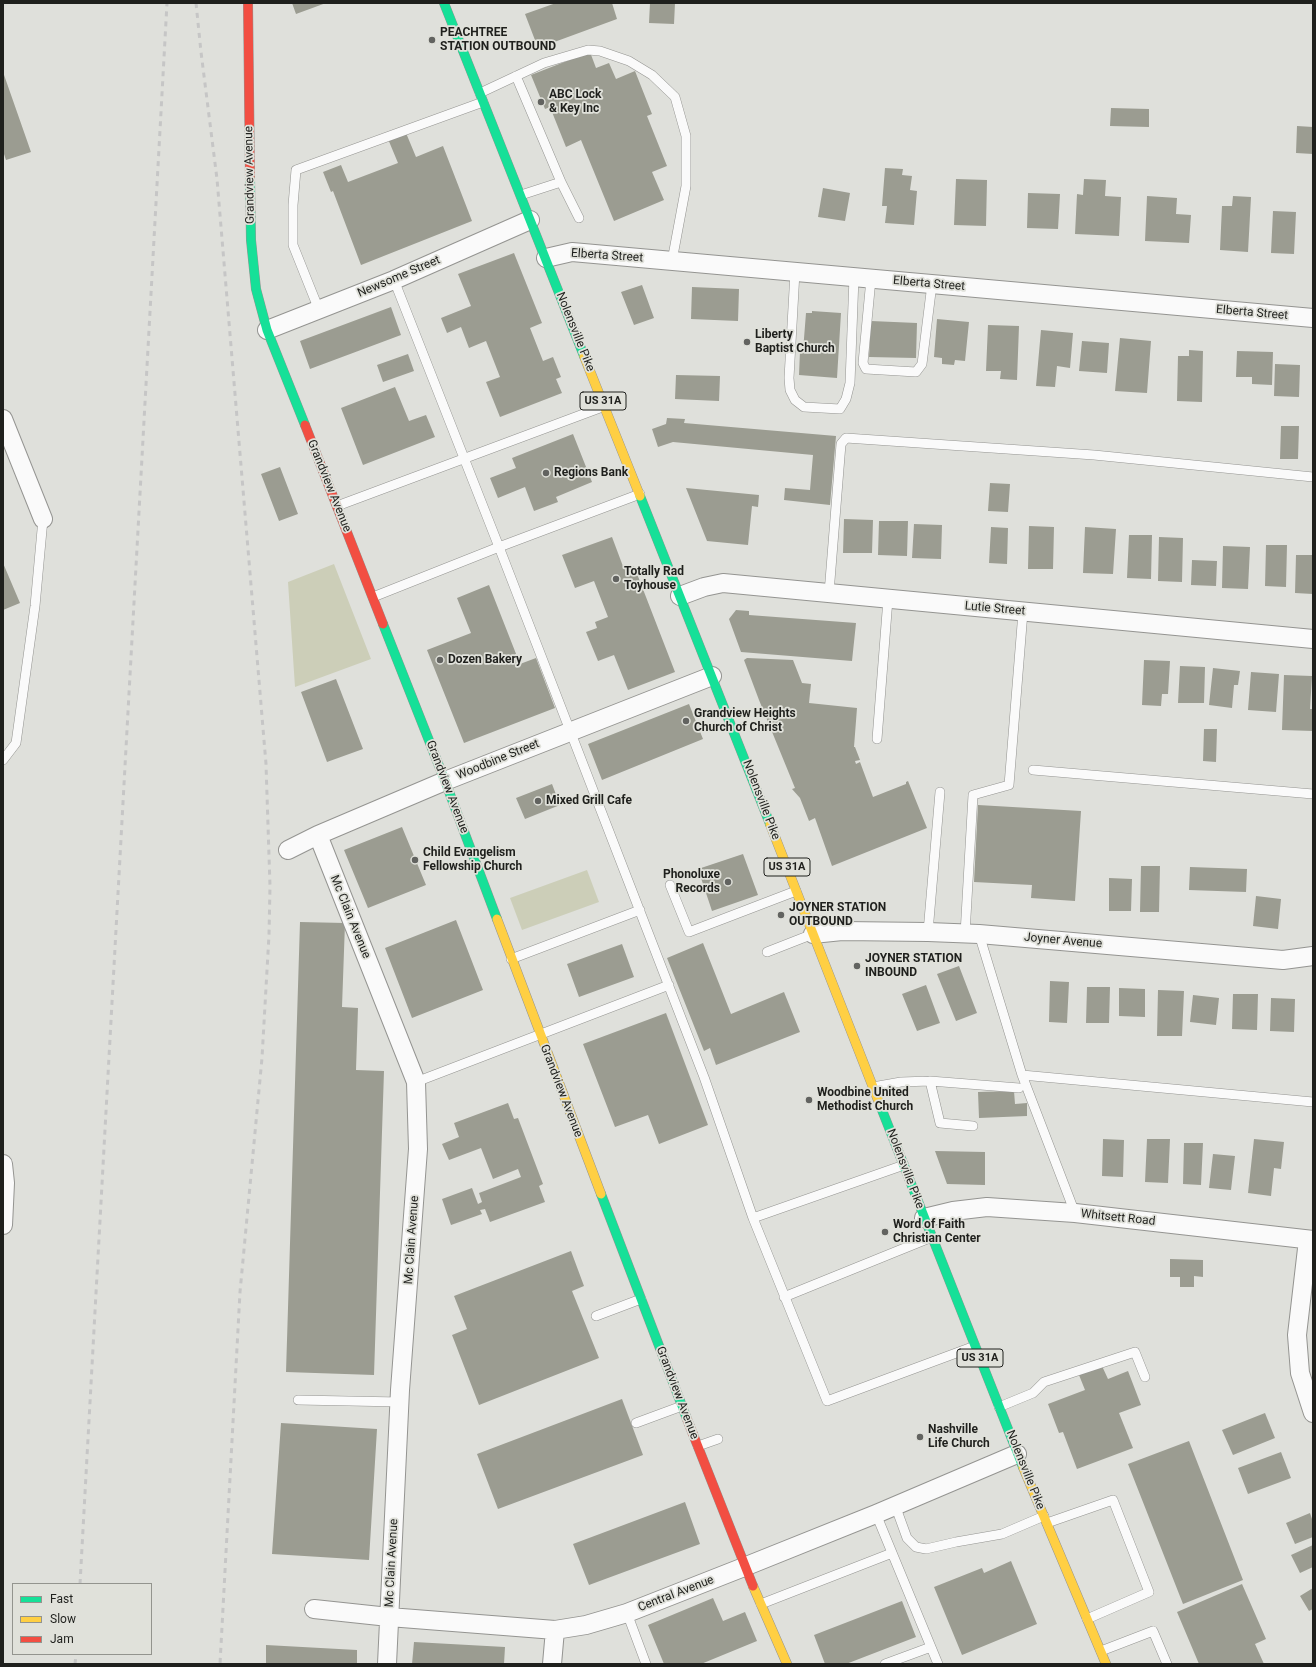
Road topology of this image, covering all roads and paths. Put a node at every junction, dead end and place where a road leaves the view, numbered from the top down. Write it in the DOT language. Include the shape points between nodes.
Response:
graph roads {
  1 [pos="248,3"];
  2 [pos="444,3"];
  3 [pos="516,76"];
  4 [pos="481,97"];
  5 [pos="562,182"];
  6 [pos="520,195"];
  7 [pos="579,218"];
  8 [pos="530,220"];
  9 [pos="546,258"];
  10 [pos="672,261"];
  11 [pos="795,272"];
  12 [pos="862,278"];
  13 [pos="394,280"];
  14 [pos="932,284"];
  15 [pos="319,310"];
  16 [pos="1313,318"];
  17 [pos="267,330"];
  18 [pos="605,406"];
  19 [pos="5,427"];
  20 [pos="464,458"];
  21 [pos="1313,477"];
  22 [pos="640,494"];
  23 [pos="337,506"];
  24 [pos="43,519"];
  25 [pos="499,547"];
  26 [pos="829,593"];
  27 [pos="680,596"];
  28 [pos="373,597"];
  29 [pos="888,599"];
  30 [pos="1023,612"];
  31 [pos="1313,639"];
  32 [pos="712,676"];
  33 [pos="570,732"];
  34 [pos="877,739"];
  35 [pos="3,760"];
  36 [pos="1033,770"];
  37 [pos="445,781"];
  38 [pos="940,792"];
  39 [pos="1313,794"];
  40 [pos="318,834"];
  41 [pos="288,850"];
  42 [pos="670,885"];
  43 [pos="796,891"];
  44 [pos="640,910"];
  45 [pos="928,932"];
  46 [pos="814,934"];
  47 [pos="972,934"];
  48 [pos="767,952"];
  49 [pos="1313,952"];
  50 [pos="511,959"];
  51 [pos="669,985"];
  52 [pos="540,1036"];
  53 [pos="1022,1075"];
  54 [pos="930,1081"];
  55 [pos="416,1082"];
  56 [pos="873,1087"];
  57 [pos="1019,1088"];
  58 [pos="1313,1102"];
  59 [pos="973,1126"];
  60 [pos="3,1164"];
  61 [pos="904,1165"];
  62 [pos="1075,1213"];
  63 [pos="753,1218"];
  64 [pos="924,1218"];
  65 [pos="3,1226"];
  66 [pos="932,1237"];
  67 [pos="1311,1240"];
  68 [pos="784,1297"];
  69 [pos="641,1299"];
  70 [pos="596,1316"];
  71 [pos="975,1346"];
  72 [pos="1145,1377"];
  73 [pos="298,1400"];
  74 [pos="400,1402"];
  75 [pos="682,1406"];
  76 [pos="999,1407"];
  77 [pos="1313,1413"];
  78 [pos="636,1423"];
  79 [pos="718,1439"];
  80 [pos="698,1446"];
  81 [pos="1017,1454"];
  82 [pos="895,1505"];
  83 [pos="876,1514"];
  84 [pos="1045,1520"];
  85 [pos="892,1553"];
  86 [pos="744,1567"];
  87 [pos="761,1604"];
  88 [pos="314,1609"];
  89 [pos="627,1613"];
  90 [pos="389,1617"];
  91 [pos="1087,1619"];
  92 [pos="555,1630"];
  93 [pos="931,1647"];
  94 [pos="1101,1651"];
  95 [pos="387,1664"];
  96 [pos="552,1664"];
  97 [pos="646,1664"];
  98 [pos="787,1664"];
  99 [pos="885,1664"];
  100 [pos="938,1664"];
  101 [pos="1106,1664"];
  102 [pos="1166,1664"];
  1 -- 17 [label="main road, Grandview Avenue" via="251,240 256,289"];
  2 -- 4 [label="main road, Nolensville Pike / US 31A"];
  3 -- 4 [label="lane"];
  3 -- 5 [label="lane"];
  3 -- 10 [label="lane" via="550,61 588,50 600,51 629,61 652,75 675,97 686,136 686,186"];
  4 -- 6 [label="main road, Nolensville Pike / US 31A"];
  4 -- 15 [label="lane" via="296,170 293,205 294,245"];
  5 -- 6 [label="lane"];
  5 -- 7 [label="lane"];
  6 -- 8 [label="main road, Nolensville Pike / US 31A"];
  8 -- 9 [label="main road, Nolensville Pike / US 31A"];
  8 -- 13 [label="street, Newsome Street"];
  9 -- 10 [label="street, Elberta Street" via="572,252"];
  9 -- 18 [label="main road, Nolensville Pike / US 31A"];
  10 -- 11 [label="street, Elberta Street"];
  11 -- 12 [label="street, Elberta Street"];
  11 -- 12 [label="lane" via="789,378 790,390 795,400 804,407 840,409 846,399"];
  12 -- 14 [label="street, Elberta Street"];
  12 -- 14 [label="lane" via="863,363 866,369 916,372 922,364"];
  13 -- 15 [label="street, Newsome Street"];
  13 -- 20 [label="lane"];
  14 -- 16 [label="street, Elberta Street"];
  15 -- 17 [label="street, Newsome Street"];
  17 -- 23 [label="main road, Grandview Avenue"];
  18 -- 20 [label="lane"];
  18 -- 22 [label="main road, Nolensville Pike / US 31A"];
  19 -- 24 [label="street"];
  20 -- 23 [label="lane"];
  20 -- 25 [label="lane"];
  21 -- 26 [label="lane" via="1094,455 846,438 841,444"];
  22 -- 25 [label="lane"];
  22 -- 27 [label="main road, Nolensville Pike / US 31A"];
  23 -- 28 [label="main road, Grandview Avenue"];
  24 -- 35 [label="lane" via="36,606 16,743"];
  25 -- 28 [label="lane"];
  25 -- 33 [label="lane"];
  26 -- 27 [label="street, Lutie Street" via="723,583"];
  26 -- 29 [label="street, Lutie Street"];
  27 -- 32 [label="main road, Nolensville Pike / US 31A"];
  28 -- 37 [label="main road, Grandview Avenue"];
  29 -- 30 [label="street, Lutie Street"];
  29 -- 34 [label="lane"];
  30 -- 31 [label="street, Lutie Street"];
  30 -- 47 [label="lane" via="1010,785 973,795"];
  32 -- 33 [label="street, Woodbine Street"];
  32 -- 43 [label="main road, Nolensville Pike / US 31A"];
  33 -- 37 [label="street, Woodbine Street"];
  33 -- 44 [label="lane"];
  36 -- 39 [label="lane"];
  37 -- 40 [label="street, Woodbine Street"];
  37 -- 50 [label="main road, Grandview Avenue"];
  38 -- 45 [label="lane"];
  40 -- 41 [label="street, Woodbine Street"];
  40 -- 55 [label="street, Mc Clain Avenue"];
  42 -- 43 [label="lane" via="689,932"];
  43 -- 46 [label="main road, Nolensville Pike / US 31A"];
  44 -- 50 [label="lane"];
  44 -- 51 [label="lane"];
  45 -- 46 [label="street, Joyner Avenue" via="842,931"];
  45 -- 47 [label="street, Joyner Avenue"];
  46 -- 48 [label="lane"];
  46 -- 56 [label="main road, Nolensville Pike / US 31A"];
  47 -- 49 [label="street, Joyner Avenue" via="1283,960"];
  47 -- 53 [label="lane"];
  50 -- 52 [label="main road, Grandview Avenue"];
  51 -- 52 [label="lane"];
  51 -- 63 [label="lane"];
  52 -- 55 [label="lane"];
  52 -- 69 [label="main road, Grandview Avenue"];
  53 -- 58 [label="lane"];
  53 -- 62 [label="lane"];
  54 -- 56 [label="lane" via="901,1082"];
  54 -- 57 [label="lane"];
  54 -- 59 [label="lane" via="940,1123"];
  55 -- 74 [label="street, Mc Clain Avenue" via="418,1150"];
  56 -- 61 [label="main road, Nolensville Pike / US 31A"];
  60 -- 65 [label="street"];
  61 -- 63 [label="lane"];
  61 -- 64 [label="main road, Nolensville Pike / US 31A"];
  62 -- 64 [label="street, Whitsett Road" via="987,1206"];
  62 -- 67 [label="street, Whitsett Road"];
  63 -- 68 [label="lane"];
  64 -- 66 [label="main road, Nolensville Pike / US 31A"];
  66 -- 68 [label="lane"];
  66 -- 71 [label="main road, Nolensville Pike / US 31A"];
  67 -- 77 [label="street" via="1297,1335 1300,1373"];
  68 -- 71 [label="lane" via="827,1401"];
  69 -- 70 [label="lane"];
  69 -- 75 [label="main road, Grandview Avenue"];
  71 -- 76 [label="main road, Nolensville Pike / US 31A"];
  72 -- 76 [label="lane" via="1135,1352 1044,1382 1033,1393"];
  73 -- 74 [label="lane"];
  74 -- 90 [label="street, Mc Clain Avenue"];
  75 -- 78 [label="lane"];
  75 -- 80 [label="main road, Grandview Avenue"];
  76 -- 81 [label="main road, Nolensville Pike / US 31A"];
  79 -- 80 [label="lane"];
  80 -- 86 [label="main road, Grandview Avenue"];
  81 -- 82 [label="street, Central Avenue"];
  81 -- 84 [label="main road, Nolensville Pike / US 31A"];
  82 -- 83 [label="street, Central Avenue"];
  82 -- 84 [label="lane" via="907,1538 916,1547 926,1549 1002,1534"];
  83 -- 85 [label="lane"];
  83 -- 86 [label="street, Central Avenue"];
  84 -- 91 [label="main road, Nolensville Pike / US 31A"];
  84 -- 91 [label="lane" via="1113,1500 1148,1592"];
  85 -- 87 [label="lane"];
  85 -- 93 [label="lane"];
  86 -- 87 [label="main road, Grandview Avenue"];
  86 -- 89 [label="street, Central Avenue"];
  87 -- 98 [label="main road, Grandview Avenue"];
  88 -- 90 [label="street, Central Avenue"];
  89 -- 92 [label="street, Central Avenue" via="586,1625"];
  89 -- 97 [label="lane"];
  90 -- 92 [label="street, Central Avenue"];
  90 -- 95 [label="street, Mc Clain Avenue"];
  91 -- 94 [label="main road, Nolensville Pike / US 31A"];
  92 -- 96 [label="street"];
  93 -- 99 [label="lane"];
  93 -- 100 [label="lane"];
  94 -- 101 [label="main road, Nolensville Pike / US 31A"];
  94 -- 102 [label="lane" via="1153,1631"];
}
